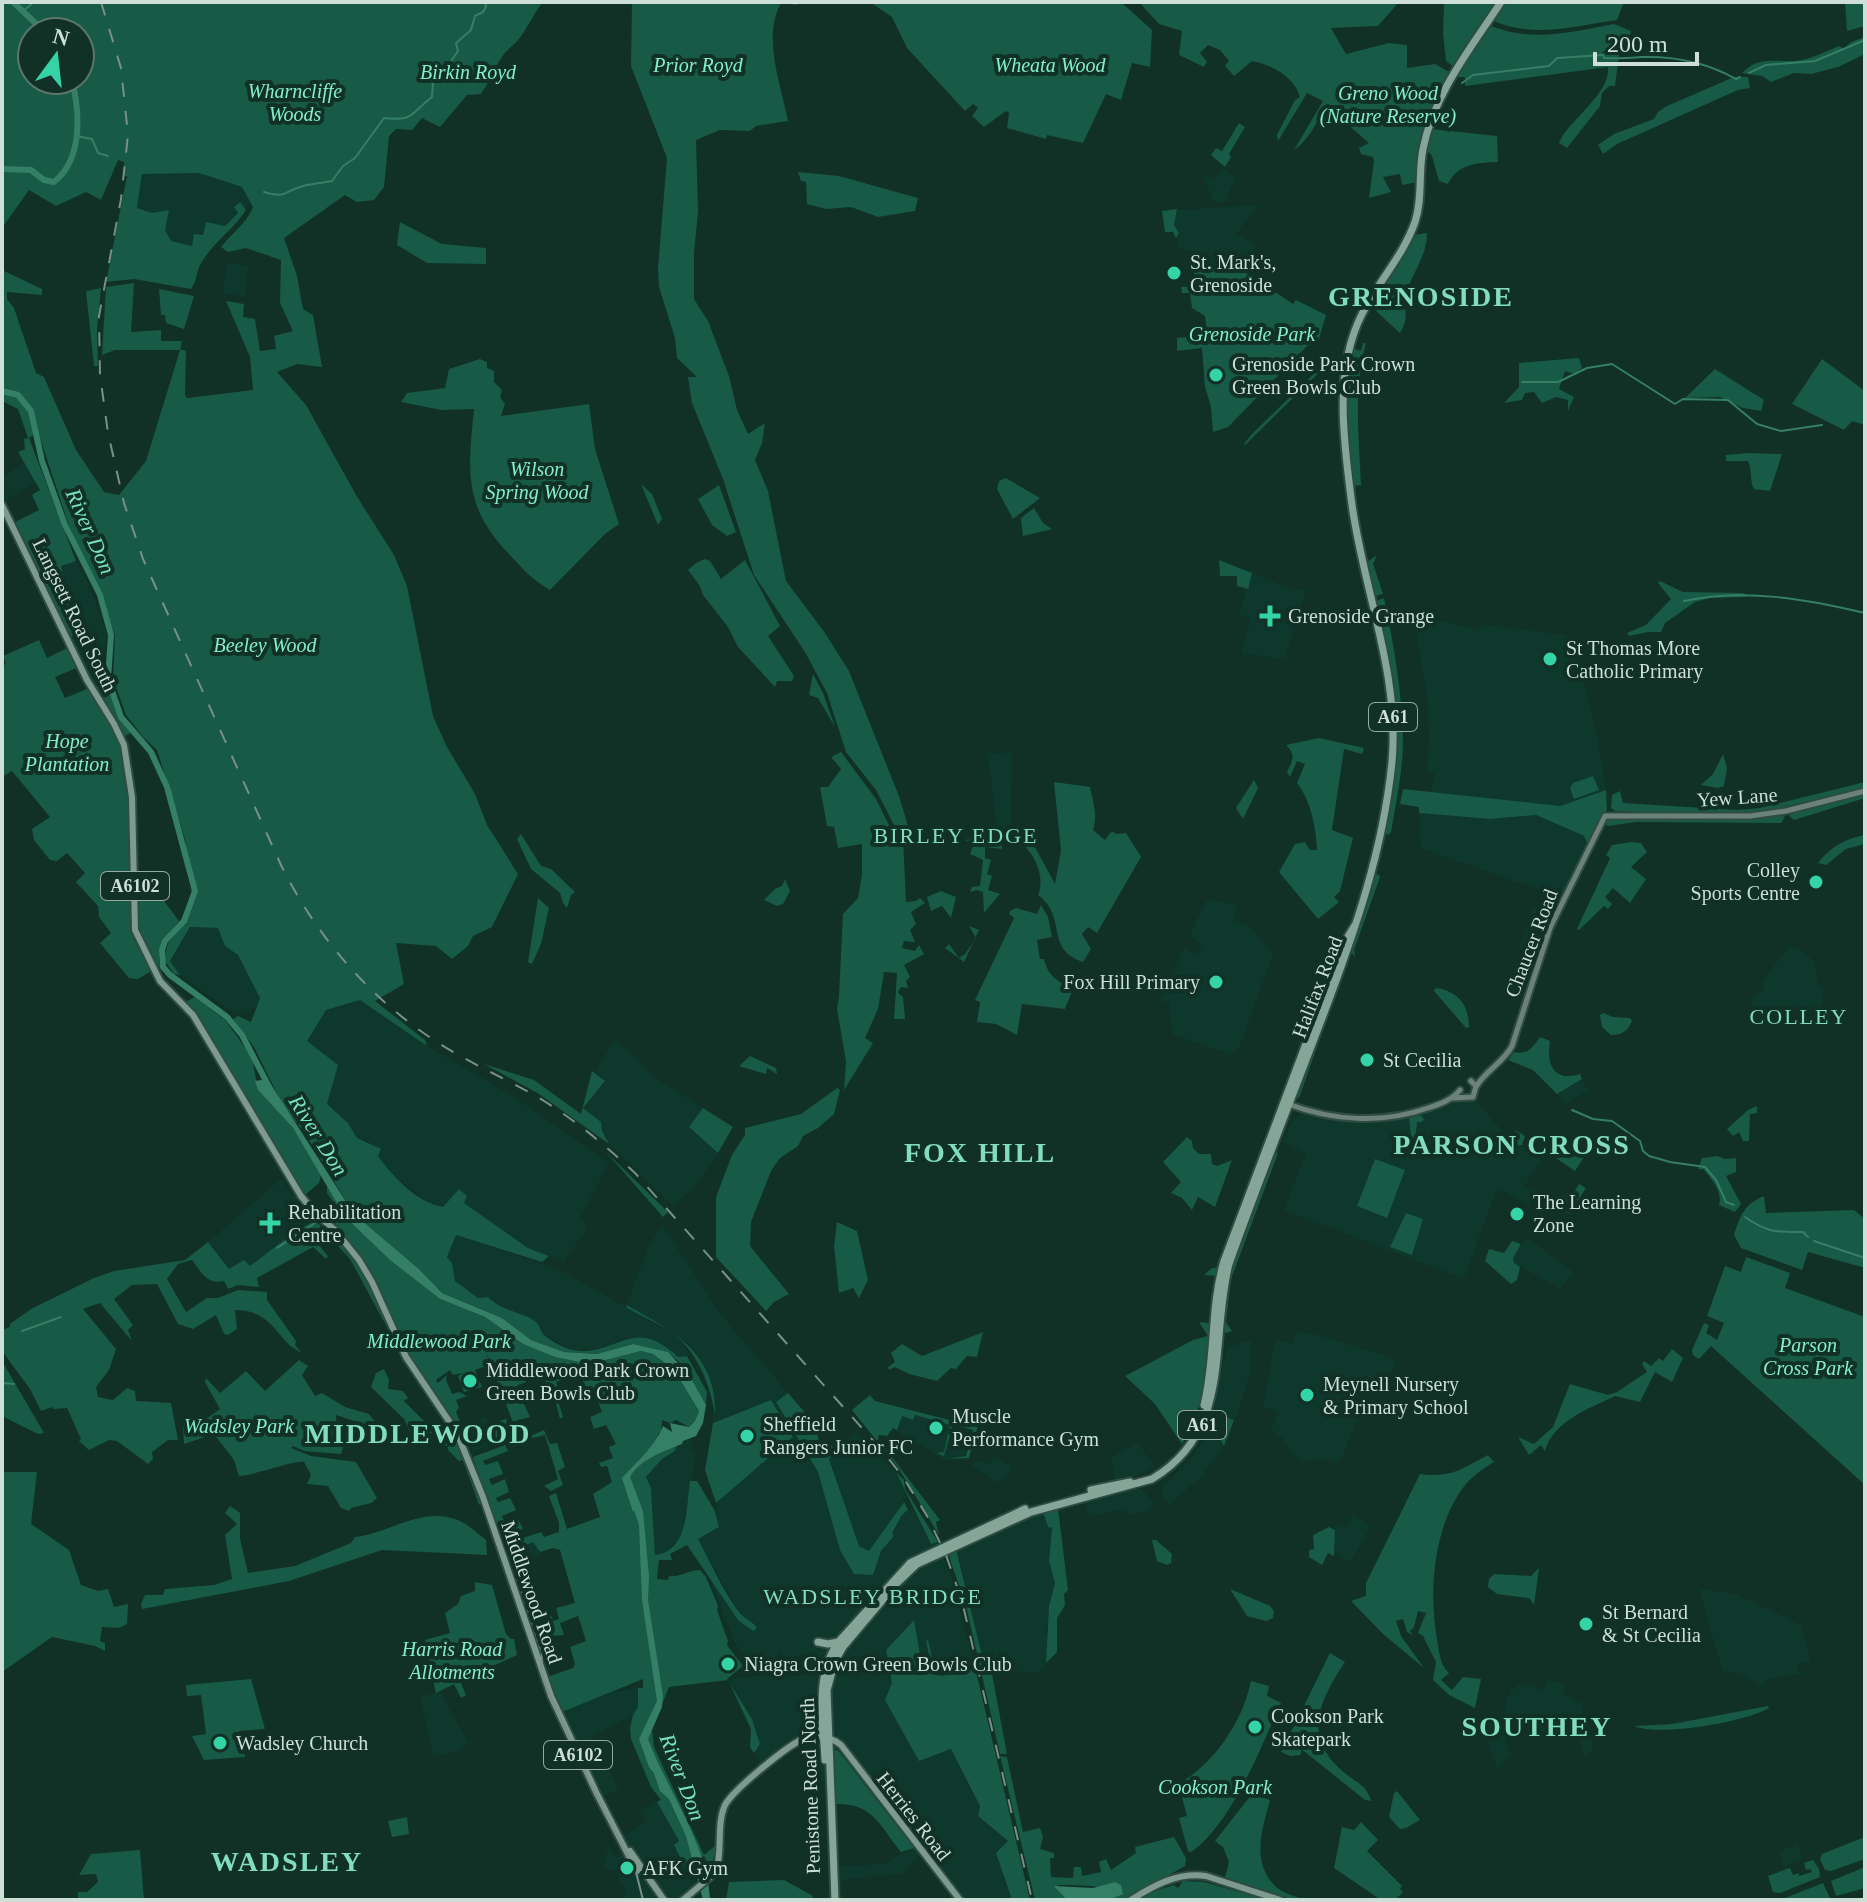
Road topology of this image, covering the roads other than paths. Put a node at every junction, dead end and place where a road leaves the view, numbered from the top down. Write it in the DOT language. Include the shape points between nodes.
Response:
graph roads {
  1 [pos="1501,2"];
  2 [pos="2,505"];
  3 [pos="1865,791"];
  4 [pos="1609,815"];
  5 [pos="1481,1079"];
  6 [pos="1471,1081"];
  7 [pos="1476,1087"];
  8 [pos="1460,1090"];
  9 [pos="1453,1098"];
  10 [pos="1465,1098"];
  11 [pos="1287,1104"];
  12 [pos="392,1328"];
  13 [pos="955,1542"];
  14 [pos="908,1568"];
  15 [pos="818,1642"];
  16 [pos="838,1642"];
  17 [pos="833,1655"];
  18 [pos="823,1721"];
  19 [pos="800,1741"];
  20 [pos="827,1741"];
  21 [pos="664,1900"];
  22 [pos="684,1900"];
  23 [pos="833,1900"];
  24 [pos="960,1900"];
  25 [pos="1131,1900"];
  26 [pos="1280,1900"];
  1 -- 11 [label="highway, Halifax Road / A61" via="1458,65 1433,118 1423,150 1419,208 1404,247 1350,342 1345,377 1352,504 1385,654 1393,725 1390,776 1369,888"];
  2 -- 12 [label="main road, Langsett Road South / A6102" via="121,739 132,797 138,942 163,986 193,1015 301,1196 359,1260"];
  3 -- 4 [label="main road, Yew Lane" via="1750,816"];
  4 -- 5 [label="main road, Chaucer Road" via="1550,928 1512,1046"];
  5 -- 6 [label="main road"];
  5 -- 7 [label="main road, Chaucer Road"];
  6 -- 7 [label="main road"];
  6 -- 8 [label="main road" via="1462,1083"];
  7 -- 10 [label="main road" via="1473,1097"];
  8 -- 9 [label="main road"];
  8 -- 10 [label="main road"];
  9 -- 10 [label="main road"];
  9 -- 11 [label="main road" via="1415,1112 1371,1118 1337,1117"];
  11 -- 13 [label="highway, Halifax Road / A61" via="1224,1261 1210,1376 1202,1414 1188,1442 1140,1479 1051,1500"];
  12 -- 21 [label="main road, Middlewood Road / A6102" via="463,1446 546,1683 587,1774 623,1844"];
  13 -- 14 [label="highway, Penistone Road North / A61"];
  14 -- 16 [label="highway, Penistone Road North / A61"];
  14 -- 17 [label="highway, Penistone Road North / A61"];
  15 -- 16 [label="highway"];
  16 -- 17 [label="highway, Penistone Road North / A61"];
  17 -- 18 [label="highway, Penistone Road North / A61" via="822,1684"];
  17 -- 20 [label="highway, Penistone Road North / A61"];
  18 -- 19 [label="highway"];
  18 -- 20 [label="highway, Penistone Road North / A61"];
  19 -- 20 [label="main road"];
  19 -- 22 [label="main road" via="742,1783 728,1801 718,1868"];
  20 -- 23 [label="highway, Penistone Road North / A61"];
  20 -- 24 [label="main road, Herries Road" via="838,1743"];
  25 -- 26 [label="main road" via="1158,1884 1195,1875"];
}
